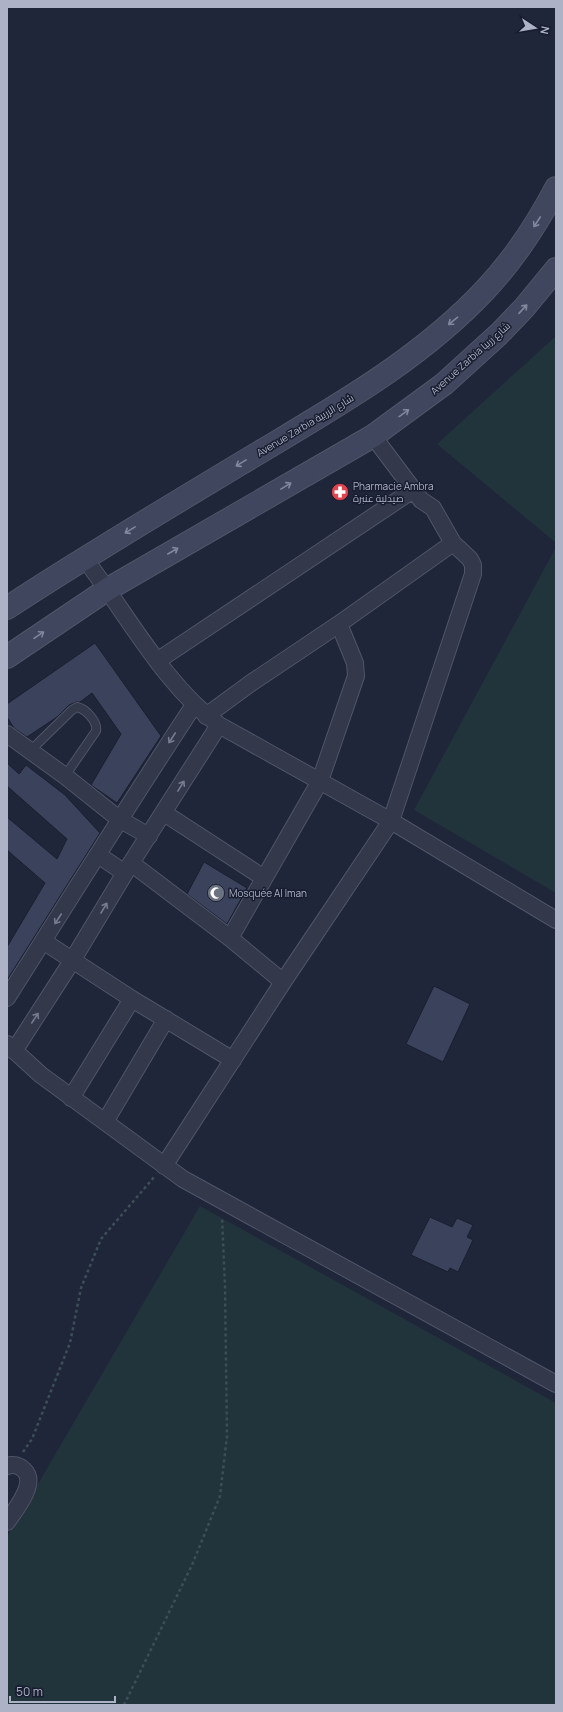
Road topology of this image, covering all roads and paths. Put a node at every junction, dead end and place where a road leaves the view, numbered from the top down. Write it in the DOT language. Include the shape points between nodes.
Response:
graph roads {
  1 [pos="556,188"];
  2 [pos="556,269"];
  3 [pos="373,436"];
  4 [pos="413,490"];
  5 [pos="453,543"];
  6 [pos="84,558"];
  7 [pos="108,589"];
  8 [pos="7,608"];
  9 [pos="339,624"];
  10 [pos="7,657"];
  11 [pos="157,660"];
  12 [pos="194,705"];
  13 [pos="213,721"];
  14 [pos="7,734"];
  15 [pos="30,751"];
  16 [pos="65,776"];
  17 [pos="320,781"];
  18 [pos="164,813"];
  19 [pos="119,819"];
  20 [pos="391,820"];
  21 [pos="149,836"];
  22 [pos="98,855"];
  23 [pos="128,868"];
  24 [pos="264,878"];
  25 [pos="556,920"];
  26 [pos="230,938"];
  27 [pos="43,941"];
  28 [pos="72,961"];
  29 [pos="283,982"];
  30 [pos="7,998"];
  31 [pos="132,999"];
  32 [pos="166,1019"];
  33 [pos="10,1048"];
  34 [pos="233,1060"];
  35 [pos="71,1098"];
  36 [pos="105,1122"];
  37 [pos="164,1166"];
  38 [pos="222,1200"];
  39 [pos="556,1384"];
  40 [pos="10,1465"];
  41 [pos="7,1522"];
  42 [pos="124,1705"];
  1 -- 6 [label="main road, Avenue Zarbia شارع الزربية, one-way" via="527,238 487,288 460,315 414,352 355,395"];
  3 -- 2 [label="main road, Avenue Zarbia شارع زربيا, one-way" via="444,384 499,334"];
  3 -- 4 [label="street"];
  7 -- 3 [label="main road, one-way"];
  4 -- 5 [label="street" via="421,500 433,508"];
  4 -- 11 [label="street"];
  5 -- 9 [label="street"];
  5 -- 20 [label="street" via="470,559 473,574"];
  6 -- 7 [label="street"];
  6 -- 8 [label="main road, Avenue Zarbia شارع الزربية"];
  10 -- 7 [label="main road, one-way"];
  7 -- 11 [label="street"];
  9 -- 13 [label="street" via="251,683"];
  9 -- 17 [label="street" via="355,663 356,676"];
  11 -- 12 [label="street"];
  12 -- 13 [label="street"];
  12 -- 19 [label="street, one-way"];
  13 -- 17 [label="street"];
  18 -- 13 [label="street, one-way"];
  14 -- 15 [label="street"];
  15 -- 16 [label="street"];
  15 -- 16 [label="lane" via="72,710 82,708 96,722 96,731"];
  16 -- 19 [label="street"];
  17 -- 20 [label="street"];
  17 -- 24 [label="street"];
  18 -- 21 [label="street"];
  18 -- 24 [label="street"];
  19 -- 21 [label="street"];
  19 -- 22 [label="street"];
  20 -- 25 [label="street"];
  20 -- 29 [label="street"];
  21 -- 23 [label="street"];
  22 -- 23 [label="street"];
  22 -- 27 [label="street, one-way"];
  23 -- 26 [label="street"];
  28 -- 23 [label="street, one-way"];
  24 -- 26 [label="street"];
  26 -- 29 [label="street"];
  27 -- 28 [label="street"];
  27 -- 30 [label="street"];
  28 -- 31 [label="street"];
  33 -- 28 [label="street, one-way"];
  29 -- 34 [label="street"];
  31 -- 32 [label="street"];
  31 -- 35 [label="street"];
  32 -- 34 [label="street"];
  32 -- 36 [label="street"];
  33 -- 35 [label="street"];
  34 -- 37 [label="street"];
  35 -- 36 [label="street"];
  36 -- 37 [label="street"];
  37 -- 38 [label="street"];
  37 -- 40 [label="path" via="101,1238 81,1288 70,1343 38,1425 32,1439"];
  38 -- 39 [label="street"];
  38 -- 42 [label="path" via="227,1436 220,1496 192,1565"];
  40 -- 41 [label="street" via="20,1467 26,1472 29,1487"];
}
